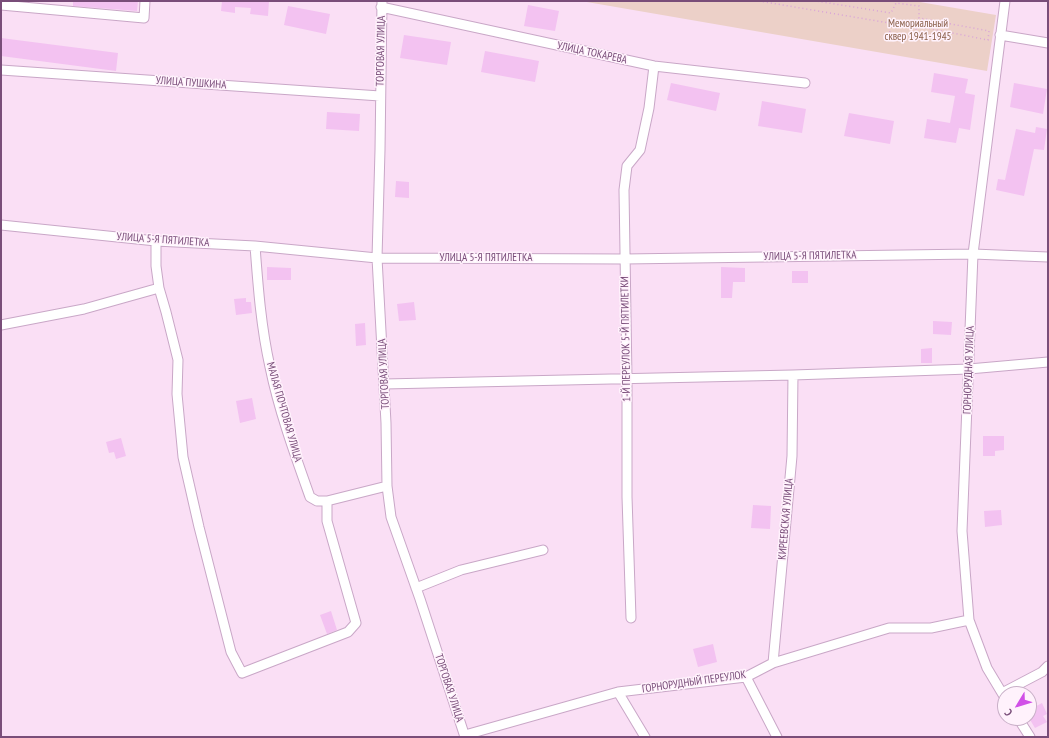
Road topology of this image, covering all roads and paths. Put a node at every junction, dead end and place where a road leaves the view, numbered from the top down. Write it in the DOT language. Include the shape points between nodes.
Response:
graph roads {
  1 [pos="145,1"];
  2 [pos="759,1"];
  3 [pos="816,1"];
  4 [pos="1005,1"];
  5 [pos="382,4"];
  6 [pos="1,5"];
  7 [pos="1000,34"];
  8 [pos="1048,43"];
  9 [pos="654,66"];
  10 [pos="1,70"];
  11 [pos="805,83"];
  12 [pos="380,96"];
  13 [pos="1,225"];
  14 [pos="156,241"];
  15 [pos="255,246"];
  16 [pos="973,254"];
  17 [pos="1048,257"];
  18 [pos="377,258"];
  19 [pos="625,259"];
  20 [pos="158,288"];
  21 [pos="1,325"];
  22 [pos="1048,362"];
  23 [pos="969,369"];
  24 [pos="793,375"];
  25 [pos="627,378"];
  26 [pos="384,384"];
  27 [pos="387,486"];
  28 [pos="327,501"];
  29 [pos="543,550"];
  30 [pos="416,588"];
  31 [pos="631,618"];
  32 [pos="969,620"];
  33 [pos="773,663"];
  34 [pos="1048,666"];
  35 [pos="746,677"];
  36 [pos="997,686"];
  37 [pos="1019,686"];
  38 [pos="618,692"];
  39 [pos="1023,726"];
  40 [pos="465,736"];
  41 [pos="646,737"];
  42 [pos="777,737"];
  43 [pos="1030,737"];
  1 -- 6 [label="street" via="144,18"];
  2 -- 3 [label="path" via="889,23 890,35 913,38 917,26 988,40 990,31 919,18 920,6 896,3 891,13"];
  4 -- 7 [label="street, ГОРНОРУДНАЯ УЛИЦА"];
  5 -- 9 [label="street, УЛИЦА ТОКАРЕВА"];
  5 -- 12 [label="street, ТОРГОВАЯ УЛИЦА"];
  7 -- 8 [label="street"];
  7 -- 16 [label="street, ГОРНОРУДНАЯ УЛИЦА"];
  9 -- 11 [label="street, УЛИЦА ТОКАРЕВА"];
  9 -- 19 [label="street, 1-Й ПЕРЕУЛОК 5-Й ПЯТИЛЕТКИ" via="640,150 627,166 624,190"];
  10 -- 12 [label="street, УЛИЦА ПУШКИНА"];
  12 -- 18 [label="street, ТОРГОВАЯ УЛИЦА"];
  13 -- 14 [label="street, УЛИЦА 5-Я ПЯТИЛЕТКА"];
  14 -- 15 [label="street, УЛИЦА 5-Я ПЯТИЛЕТКА"];
  14 -- 20 [label="street"];
  15 -- 18 [label="street, УЛИЦА 5-Я ПЯТИЛЕТКА"];
  15 -- 28 [label="street, МАЛАЯ ПОЧТОВАЯ УЛИЦА" via="270,366 281,410 310,497"];
  16 -- 17 [label="street"];
  16 -- 19 [label="street, УЛИЦА 5-Я ПЯТИЛЕТКА"];
  16 -- 23 [label="street, ГОРНОРУДНАЯ УЛИЦА"];
  18 -- 19 [label="street, УЛИЦА 5-Я ПЯТИЛЕТКА"];
  18 -- 26 [label="street, ТОРГОВАЯ УЛИЦА"];
  19 -- 25 [label="street, 1-Й ПЕРЕУЛОК 5-Й ПЯТИЛЕТКИ"];
  20 -- 21 [label="street" via="84,310"];
  20 -- 28 [label="street" via="178,360 177,394 185,464 231,652 242,673 348,632 356,623 327,522"];
  22 -- 23 [label="street"];
  23 -- 24 [label="street"];
  23 -- 32 [label="street, ГОРНОРУДНАЯ УЛИЦА" via="962,530"];
  24 -- 25 [label="street"];
  24 -- 33 [label="street, КИРЕЕВСКАЯ УЛИЦА" via="792,456"];
  25 -- 26 [label="street"];
  25 -- 31 [label="street, 1-Й ПЕРЕУЛОК 5-Й ПЯТИЛЕТКИ"];
  26 -- 27 [label="street, ТОРГОВАЯ УЛИЦА"];
  27 -- 28 [label="street"];
  27 -- 30 [label="street, ТОРГОВАЯ УЛИЦА" via="391,517"];
  29 -- 30 [label="street" via="461,570"];
  30 -- 40 [label="street, ТОРГОВАЯ УЛИЦА"];
  32 -- 33 [label="street, ГОРНОРУДНЫЙ ПЕРЕУЛОК" via="931,628 889,628"];
  32 -- 36 [label="street, ГОРНОРУДНАЯ УЛИЦА" via="987,668"];
  33 -- 35 [label="street, ГОРНОРУДНЫЙ ПЕРЕУЛОК"];
  34 -- 37 [label="street"];
  35 -- 38 [label="street, ГОРНОРУДНЫЙ ПЕРЕУЛОК"];
  35 -- 42 [label="street"];
  38 -- 40 [label="street, ГОРНОРУДНЫЙ ПЕРЕУЛОК"];
  38 -- 41 [label="street"];
  39 -- 43 [label="street"];
}
